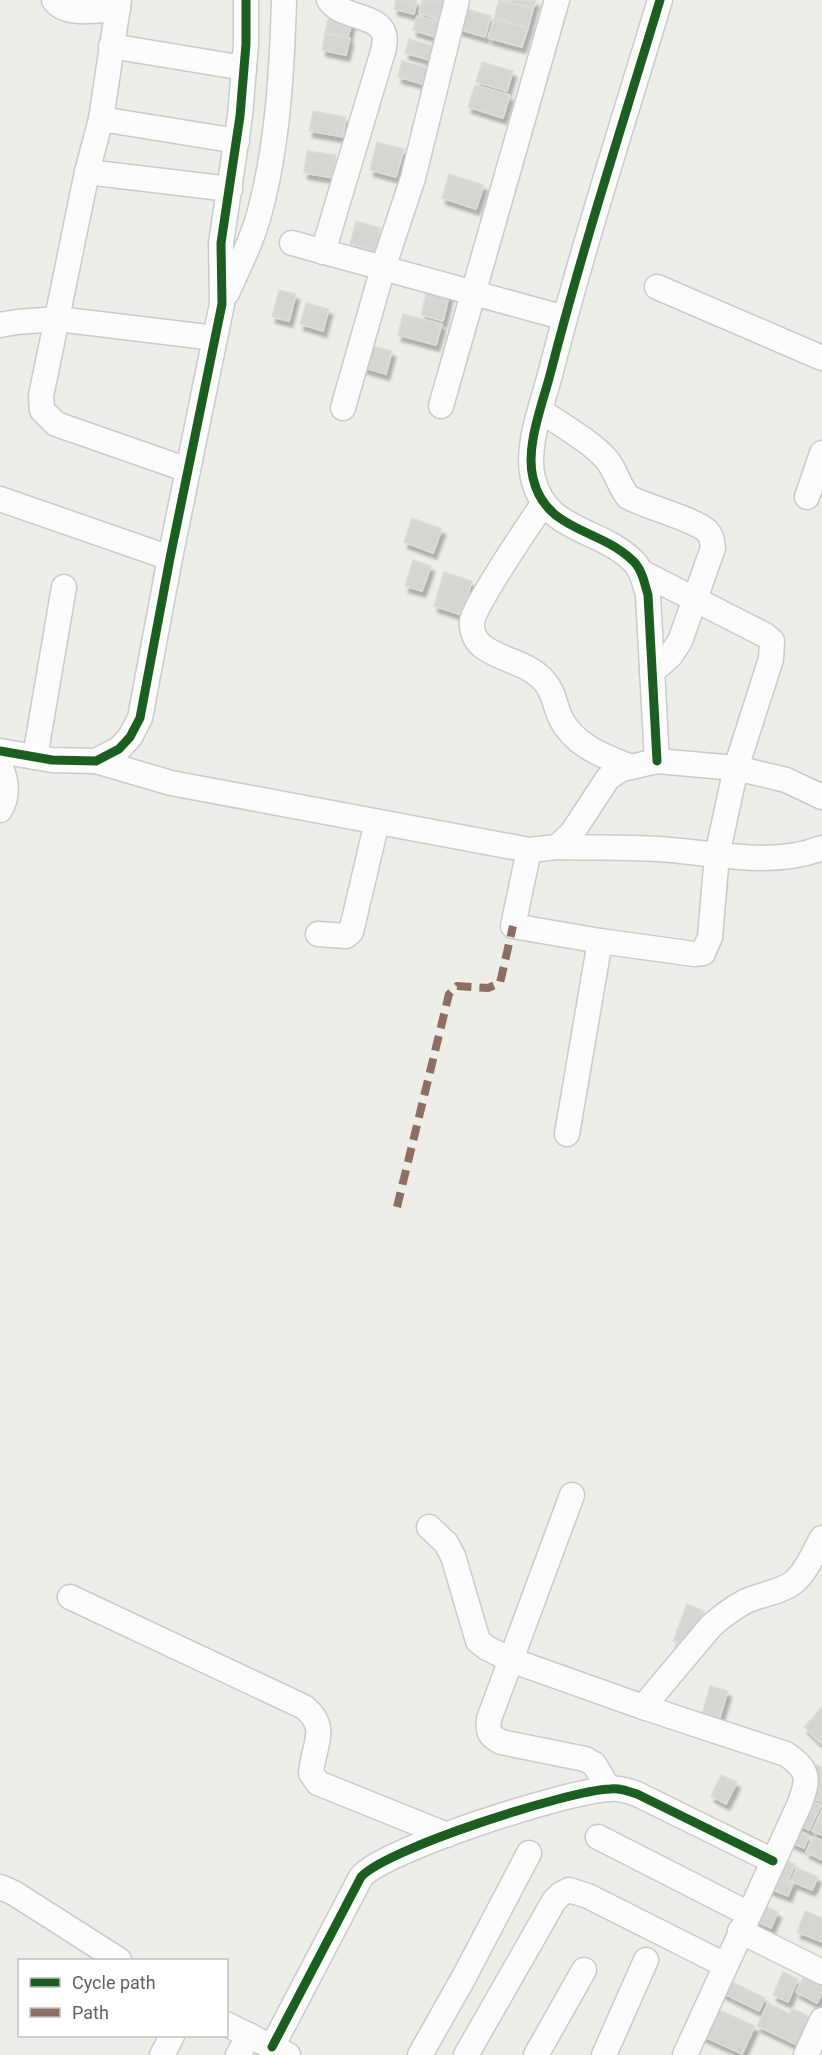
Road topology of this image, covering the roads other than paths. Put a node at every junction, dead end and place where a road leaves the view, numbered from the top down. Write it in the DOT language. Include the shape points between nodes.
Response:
graph roads {
  1 [pos="54,0"];
  2 [pos="246,0"];
  3 [pos="284,0"];
  4 [pos="329,0"];
  5 [pos="458,0"];
  6 [pos="557,0"];
  7 [pos="660,0"];
  8 [pos="118,5"];
  9 [pos="111,46"];
  10 [pos="244,68"];
  11 [pos="279,96"];
  12 [pos="242,98"];
  13 [pos="101,119"];
  14 [pos="237,141"];
  15 [pos="87,172"];
  16 [pos="230,189"];
  17 [pos="292,243"];
  18 [pos="323,252"];
  19 [pos="383,268"];
  20 [pos="657,288"];
  21 [pos="474,292"];
  22 [pos="222,304"];
  23 [pos="565,318"];
  24 [pos="58,319"];
  25 [pos="0,325"];
  26 [pos="215,338"];
  27 [pos="822,358"];
  28 [pos="441,406"];
  29 [pos="343,408"];
  30 [pos="541,411"];
  31 [pos="822,453"];
  32 [pos="188,470"];
  33 [pos="807,497"];
  34 [pos="0,499"];
  35 [pos="543,504"];
  36 [pos="170,558"];
  37 [pos="641,572"];
  38 [pos="64,587"];
  39 [pos="694,599"];
  40 [pos="652,672"];
  41 [pos="0,751"];
  42 [pos="35,758"];
  43 [pos="96,761"];
  44 [pos="657,761"];
  45 [pos="0,766"];
  46 [pos="631,767"];
  47 [pos="736,768"];
  48 [pos="822,797"];
  49 [pos="0,810"];
  50 [pos="377,822"];
  51 [pos="557,847"];
  52 [pos="822,848"];
  53 [pos="529,849"];
  54 [pos="717,855"];
  55 [pos="318,933"];
  56 [pos="600,941"];
  57 [pos="567,1134"];
  58 [pos="572,1495"];
  59 [pos="429,1527"];
  60 [pos="822,1538"];
  61 [pos="70,1597"];
  62 [pos="511,1660"];
  63 [pos="643,1707"];
  64 [pos="609,1789"];
  65 [pos="447,1835"];
  66 [pos="598,1837"];
  67 [pos="529,1853"];
  68 [pos="772,1862"];
  69 [pos="0,1887"];
  70 [pos="745,1923"];
  71 [pos="117,1959"];
  72 [pos="646,1960"];
  73 [pos="725,1965"];
  74 [pos="584,1970"];
  75 [pos="822,1972"];
  76 [pos="464,1977"];
  77 [pos="497,2000"];
  78 [pos="822,2019"];
  79 [pos="228,2026"];
  80 [pos="171,2037"];
  81 [pos="243,2045"];
  82 [pos="280,2051"];
  83 [pos="162,2055"];
  84 [pos="420,2055"];
  85 [pos="466,2055"];
  86 [pos="536,2055"];
  87 [pos="604,2055"];
  88 [pos="685,2055"];
  89 [pos="806,2055"];
  1 -- 8 [label="street" via="71,10"];
  2 -- 10 [label="street"];
  3 -- 11 [label="street"];
  4 -- 18 [label="street" via="337,9 379,25 385,34"];
  5 -- 19 [label="street" via="413,178"];
  6 -- 21 [label="street"];
  7 -- 23 [label="street"];
  8 -- 9 [label="street"];
  9 -- 10 [label="street"];
  9 -- 13 [label="street"];
  10 -- 12 [label="street"];
  11 -- 12 [label="street"];
  11 -- 22 [label="street" via="259,213"];
  12 -- 14 [label="street"];
  13 -- 14 [label="street"];
  13 -- 15 [label="street"];
  14 -- 16 [label="street"];
  15 -- 16 [label="street"];
  15 -- 24 [label="street"];
  16 -- 22 [label="street" via="221,243"];
  17 -- 18 [label="street"];
  18 -- 19 [label="street"];
  19 -- 21 [label="street"];
  19 -- 29 [label="street"];
  20 -- 27 [label="street"];
  21 -- 23 [label="street"];
  21 -- 28 [label="street"];
  22 -- 26 [label="street"];
  23 -- 30 [label="street"];
  24 -- 25 [label="street"];
  24 -- 26 [label="street"];
  24 -- 32 [label="street" via="41,396 46,417 56,424"];
  26 -- 32 [label="street"];
  30 -- 35 [label="street" via="532,458 533,478"];
  30 -- 39 [label="street" via="601,454 628,498 706,530 713,548"];
  31 -- 33 [label="street"];
  32 -- 36 [label="street"];
  34 -- 36 [label="street"];
  35 -- 37 [label="street" via="566,523 615,547 632,559"];
  35 -- 46 [label="street" via="478,607 473,631 483,647 541,677 570,733 584,746"];
  36 -- 43 [label="street" via="140,718 119,749"];
  37 -- 39 [label="street"];
  37 -- 40 [label="street" via="648,595"];
  38 -- 42 [label="street"];
  39 -- 40 [label="street" via="680,641"];
  39 -- 47 [label="street" via="772,641 771,659"];
  40 -- 44 [label="street"];
  41 -- 42 [label="street"];
  42 -- 43 [label="street"];
  43 -- 50 [label="street" via="171,783"];
  44 -- 46 [label="street"];
  44 -- 47 [label="street"];
  45 -- 49 [label="street" via="6,784 5,802"];
  46 -- 51 [label="street" via="608,778 572,833"];
  47 -- 48 [label="street" via="786,780"];
  47 -- 54 [label="street"];
  50 -- 53 [label="street"];
  50 -- 55 [label="street" via="351,932 346,936"];
  51 -- 53 [label="street"];
  51 -- 54 [label="street" via="658,849"];
  52 -- 54 [label="street" via="782,858"];
  53 -- 56 [label="street" via="513,926"];
  54 -- 56 [label="street" via="710,937 703,953"];
  56 -- 57 [label="street"];
  58 -- 62 [label="street"];
  59 -- 62 [label="street" via="453,1556 478,1641"];
  60 -- 63 [label="street" via="795,1581 746,1601 722,1616"];
  61 -- 65 [label="street" via="304,1707 319,1725 311,1773 318,1783"];
  62 -- 63 [label="street"];
  62 -- 64 [label="street" via="489,1719 490,1736 501,1742 585,1759 594,1764"];
  63 -- 68 [label="street" via="757,1743 799,1763 805,1772 806,1786"];
  64 -- 65 [label="street" via="553,1800"];
  64 -- 68 [label="street" via="637,1794"];
  65 -- 82 [label="street" via="387,1859 361,1877"];
  66 -- 70 [label="street"];
  67 -- 76 [label="street"];
  68 -- 70 [label="street"];
  69 -- 71 [label="street"];
  70 -- 73 [label="street"];
  70 -- 75 [label="street"];
  72 -- 87 [label="street"];
  73 -- 77 [label="street" via="569,1890 554,1901"];
  73 -- 88 [label="street"];
  74 -- 86 [label="street"];
  76 -- 77 [label="street"];
  76 -- 84 [label="street"];
  77 -- 85 [label="street"];
  78 -- 89 [label="street"];
  79 -- 81 [label="street"];
  80 -- 83 [label="street"];
  81 -- 82 [label="street"];
}
